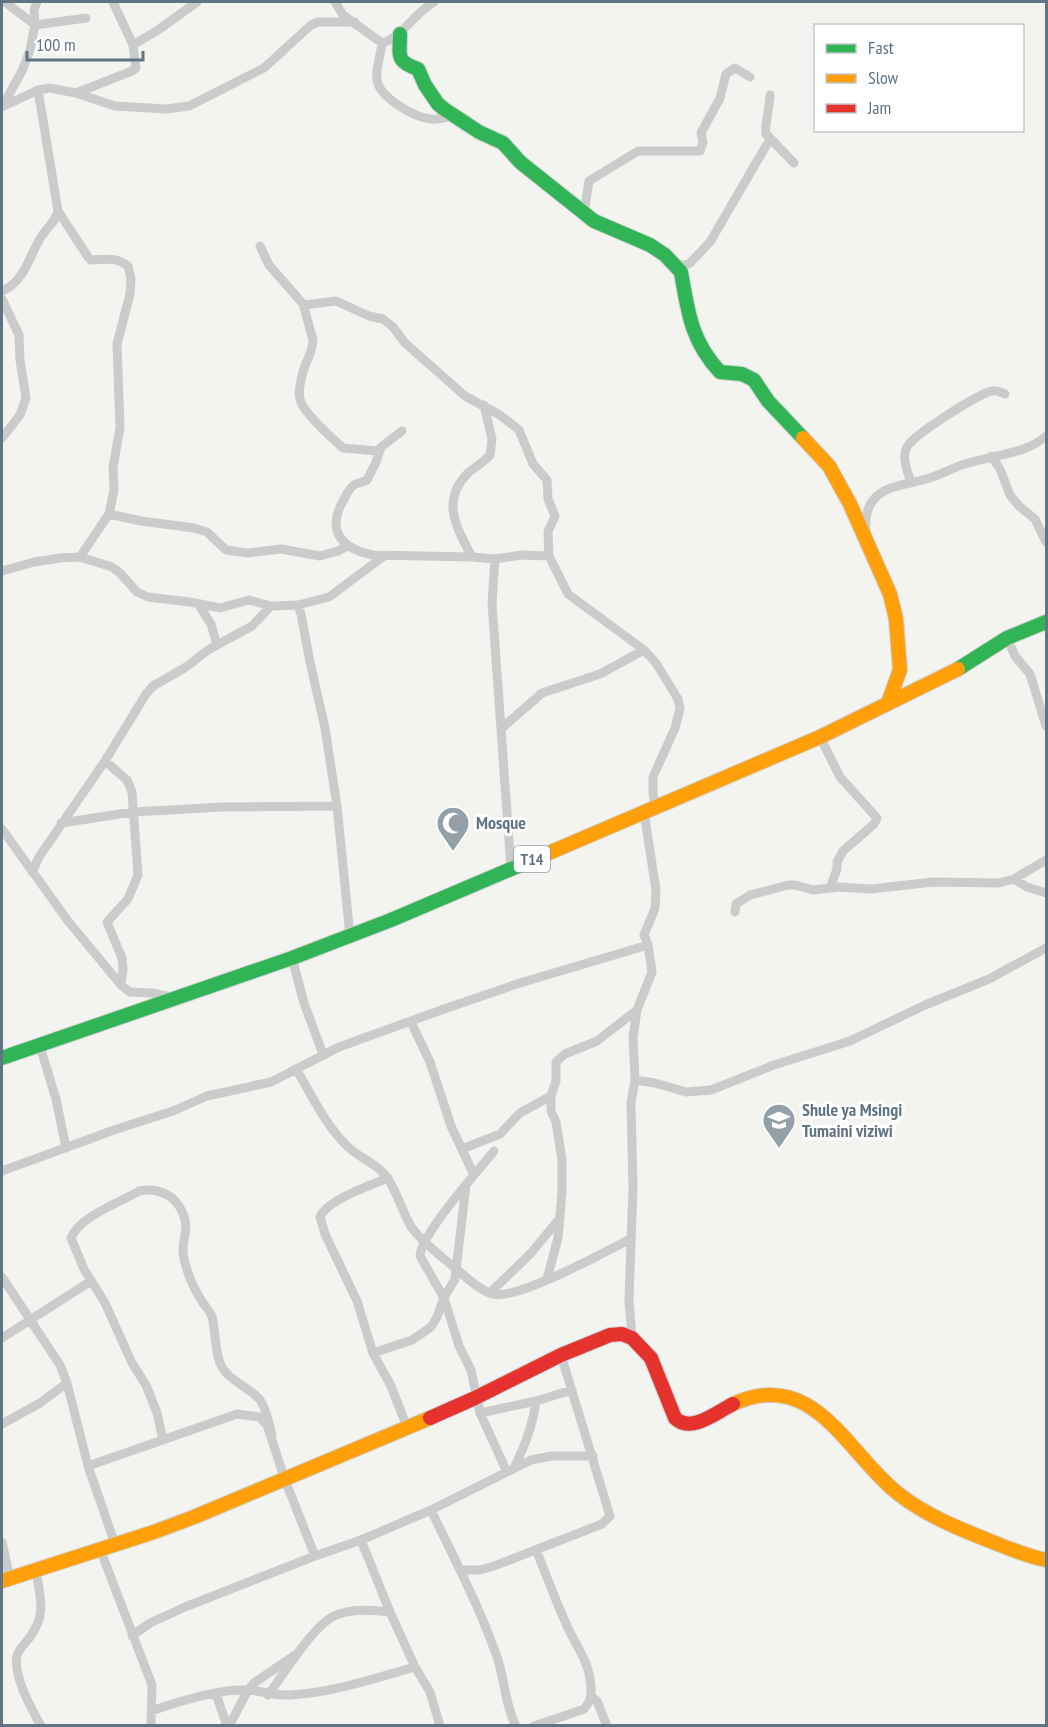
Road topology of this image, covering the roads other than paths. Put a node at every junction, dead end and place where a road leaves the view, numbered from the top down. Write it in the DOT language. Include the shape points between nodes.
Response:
graph roads {
  1 [pos="5,2"];
  2 [pos="37,2"];
  3 [pos="114,2"];
  4 [pos="197,2"];
  5 [pos="335,2"];
  6 [pos="434,2"];
  7 [pos="86,18"];
  8 [pos="355,22"];
  9 [pos="35,25"];
  10 [pos="400,34"];
  11 [pos="382,44"];
  12 [pos="133,45"];
  13 [pos="750,77"];
  14 [pos="38,90"];
  15 [pos="76,93"];
  16 [pos="771,95"];
  17 [pos="2,107"];
  18 [pos="454,116"];
  19 [pos="770,139"];
  20 [pos="794,163"];
  21 [pos="58,211"];
  22 [pos="584,213"];
  23 [pos="260,246"];
  24 [pos="676,265"];
  25 [pos="2,291"];
  26 [pos="2,299"];
  27 [pos="303,304"];
  28 [pos="1005,394"];
  29 [pos="484,405"];
  30 [pos="402,431"];
  31 [pos="1047,436"];
  32 [pos="2,438"];
  33 [pos="379,451"];
  34 [pos="991,456"];
  35 [pos="911,483"];
  36 [pos="109,514"];
  37 [pos="866,534"];
  38 [pos="1047,542"];
  39 [pos="347,546"];
  40 [pos="384,556"];
  41 [pos="549,556"];
  42 [pos="80,557"];
  43 [pos="472,557"];
  44 [pos="495,560"];
  45 [pos="2,571"];
  46 [pos="199,605"];
  47 [pos="298,605"];
  48 [pos="271,606"];
  49 [pos="1047,622"];
  50 [pos="1006,638"];
  51 [pos="217,645"];
  52 [pos="644,650"];
  53 [pos="888,703"];
  54 [pos="1047,726"];
  55 [pos="502,728"];
  56 [pos="820,737"];
  57 [pos="105,761"];
  58 [pos="337,806"];
  59 [pos="650,809"];
  60 [pos="133,812"];
  61 [pos="62,823"];
  62 [pos="2,828"];
  63 [pos="1047,860"];
  64 [pos="511,869"];
  65 [pos="32,872"];
  66 [pos="1014,879"];
  67 [pos="831,888"];
  68 [pos="1047,893"];
  69 [pos="735,912"];
  70 [pos="350,936"];
  71 [pos="648,945"];
  72 [pos="1047,948"];
  73 [pos="292,958"];
  74 [pos="121,985"];
  75 [pos="177,998"];
  76 [pos="637,1010"];
  77 [pos="411,1022"];
  78 [pos="39,1044"];
  79 [pos="323,1054"];
  80 [pos="2,1056"];
  81 [pos="296,1069"];
  82 [pos="635,1080"];
  83 [pos="550,1096"];
  84 [pos="66,1148"];
  85 [pos="462,1149"];
  86 [pos="494,1151"];
  87 [pos="2,1171"];
  88 [pos="474,1175"];
  89 [pos="388,1178"];
  90 [pos="466,1185"];
  91 [pos="560,1218"];
  92 [pos="630,1239"];
  93 [pos="424,1242"];
  94 [pos="457,1269"];
  95 [pos="2,1277"];
  96 [pos="547,1279"];
  97 [pos="91,1281"];
  98 [pos="473,1284"];
  99 [pos="490,1293"];
  100 [pos="447,1294"];
  101 [pos="30,1320"];
  102 [pos="2,1338"];
  103 [pos="632,1338"];
  104 [pos="373,1353"];
  105 [pos="561,1355"];
  106 [pos="67,1383"];
  107 [pos="572,1390"];
  108 [pos="475,1398"];
  109 [pos="536,1401"];
  110 [pos="480,1413"];
  111 [pos="2,1424"];
  112 [pos="407,1427"];
  113 [pos="272,1435"];
  114 [pos="163,1440"];
  115 [pos="593,1456"];
  116 [pos="88,1466"];
  117 [pos="511,1470"];
  118 [pos="285,1480"];
  119 [pos="431,1510"];
  120 [pos="361,1540"];
  121 [pos="2,1542"];
  122 [pos="115,1544"];
  123 [pos="100,1549"];
  124 [pos="536,1550"];
  125 [pos="315,1556"];
  126 [pos="1047,1560"];
  127 [pos="36,1570"];
  128 [pos="462,1570"];
  129 [pos="6,1580"];
  130 [pos="390,1612"];
  131 [pos="132,1636"];
  132 [pos="299,1652"];
  133 [pos="415,1667"];
  134 [pos="248,1690"];
  135 [pos="216,1694"];
  136 [pos="268,1695"];
  137 [pos="591,1696"];
  138 [pos="151,1711"];
  139 [pos="36,1723"];
  140 [pos="151,1725"];
  141 [pos="228,1725"];
  142 [pos="440,1725"];
  143 [pos="516,1725"];
  144 [pos="534,1725"];
  145 [pos="607,1725"];
  1 -- 9 [label="street"];
  2 -- 9 [label="street"];
  3 -- 12 [label="street"];
  4 -- 12 [label="street"];
  5 -- 8 [label="street"];
  6 -- 10 [label="street"];
  7 -- 9 [label="street"];
  8 -- 11 [label="street"];
  8 -- 15 [label="street" via="311,25 264,68 189,106 115,106"];
  9 -- 17 [label="street" via="27,61"];
  10 -- 11 [label="street"];
  10 -- 18 [label="main road" via="398,54 402,62 418,69 438,104"];
  11 -- 18 [label="street" via="376,78 386,97 414,115 431,120"];
  12 -- 15 [label="street" via="136,69"];
  13 -- 22 [label="street" via="735,68 726,74 720,98 701,133 700,151 635,152 589,181"];
  14 -- 15 [label="street"];
  14 -- 17 [label="street"];
  14 -- 21 [label="street"];
  16 -- 19 [label="street" via="764,131"];
  18 -- 22 [label="main road" via="503,143 520,162"];
  19 -- 20 [label="street"];
  19 -- 24 [label="street" via="710,242 690,263"];
  21 -- 25 [label="street" via="24,271"];
  21 -- 36 [label="street" via="88,257 121,260 128,266 131,279 117,344 120,428"];
  22 -- 24 [label="main road" via="602,226 660,251"];
  23 -- 27 [label="street" via="269,265"];
  24 -- 37 [label="main road" via="681,272 690,322 708,359 720,372 754,380 768,401 829,466"];
  26 -- 32 [label="street" via="19,336 26,398 20,415"];
  27 -- 29 [label="street" via="336,301 383,319 465,396"];
  27 -- 33 [label="street" via="313,346 303,372 300,402 317,425 343,448"];
  28 -- 35 [label="street" via="988,392 915,438 905,454"];
  29 -- 41 [label="street" via="519,430 533,464 547,480 548,499 555,516 548,532"];
  29 -- 43 [label="street" via="492,438 490,454 458,485 452,504"];
  30 -- 33 [label="street"];
  31 -- 34 [label="street" via="1038,443"];
  33 -- 39 [label="street" via="371,475 352,486 338,510 336,530"];
  34 -- 35 [label="street"];
  34 -- 38 [label="street" via="1010,495 1035,519"];
  35 -- 37 [label="street" via="874,498 867,515"];
  36 -- 39 [label="street" via="194,528 207,532 226,550 248,553 281,549 320,556"];
  36 -- 42 [label="street"];
  37 -- 53 [label="main road" via="890,594 899,634 900,670"];
  39 -- 40 [label="street"];
  40 -- 43 [label="street"];
  40 -- 47 [label="street" via="329,597"];
  41 -- 44 [label="street"];
  41 -- 52 [label="street" via="568,594"];
  42 -- 45 [label="street" via="34,562"];
  42 -- 46 [label="street" via="112,567 142,595"];
  43 -- 44 [label="street"];
  44 -- 55 [label="street" via="492,603"];
  46 -- 48 [label="street" via="220,608 249,600"];
  46 -- 51 [label="street" via="211,624"];
  47 -- 48 [label="street"];
  47 -- 58 [label="street" via="325,728"];
  48 -- 51 [label="street" via="252,626"];
  49 -- 50 [label="main road, T14"];
  50 -- 53 [label="main road, T14" via="957,670"];
  50 -- 54 [label="street" via="1030,674"];
  51 -- 57 [label="street" via="153,686"];
  52 -- 55 [label="street" via="600,674 542,693"];
  52 -- 59 [label="street" via="673,690 680,709 653,777"];
  53 -- 56 [label="main road, T14"];
  55 -- 64 [label="street"];
  56 -- 59 [label="main road, T14"];
  56 -- 67 [label="street" via="840,777 877,818 843,851"];
  57 -- 60 [label="street" via="127,780"];
  57 -- 61 [label="street"];
  58 -- 60 [label="street"];
  58 -- 70 [label="street"];
  59 -- 64 [label="main road, T14"];
  59 -- 71 [label="street" via="656,890 655,908 644,935"];
  60 -- 61 [label="street"];
  60 -- 74 [label="street" via="138,875 128,898 107,922 122,958"];
  61 -- 65 [label="street"];
  62 -- 65 [label="street"];
  63 -- 66 [label="street"];
  64 -- 70 [label="main road, T14"];
  65 -- 74 [label="street"];
  66 -- 67 [label="street" via="989,884 933,882 871,889"];
  66 -- 68 [label="street"];
  67 -- 69 [label="street" via="780,887 743,898 736,904"];
  70 -- 73 [label="main road, T14"];
  71 -- 76 [label="street" via="652,972"];
  71 -- 77 [label="street" via="520,983"];
  72 -- 82 [label="street" via="850,1041 711,1090 679,1091"];
  73 -- 75 [label="main road, T14"];
  73 -- 79 [label="street"];
  74 -- 75 [label="street" via="130,992"];
  75 -- 78 [label="main road, T14"];
  76 -- 82 [label="street" via="633,1037"];
  76 -- 83 [label="street" via="597,1041 565,1054 556,1062 556,1082"];
  77 -- 79 [label="street"];
  77 -- 85 [label="street"];
  78 -- 80 [label="main road, T14"];
  78 -- 84 [label="street"];
  79 -- 81 [label="street"];
  81 -- 84 [label="street" via="271,1082 220,1092"];
  81 -- 89 [label="street" via="338,1136"];
  82 -- 92 [label="street" via="631,1102"];
  83 -- 85 [label="street" via="520,1113 500,1134"];
  83 -- 91 [label="street" via="562,1160"];
  84 -- 87 [label="street"];
  85 -- 88 [label="street"];
  86 -- 88 [label="street"];
  88 -- 90 [label="street"];
  89 -- 93 [label="street" via="404,1214"];
  89 -- 104 [label="street" via="350,1194 326,1208 320,1217 357,1301"];
  90 -- 93 [label="street"];
  90 -- 94 [label="street"];
  91 -- 96 [label="street"];
  91 -- 99 [label="street" via="531,1254"];
  92 -- 96 [label="street"];
  92 -- 103 [label="street"];
  93 -- 94 [label="street"];
  93 -- 100 [label="street" via="420,1256"];
  94 -- 98 [label="street"];
  94 -- 100 [label="street"];
  95 -- 101 [label="street"];
  96 -- 99 [label="street" via="518,1292"];
  97 -- 101 [label="street"];
  97 -- 113 [label="street" via="72,1244 77,1227 139,1191 158,1191 173,1198 187,1229 183,1249 186,1266 198,1296 212,1315 221,1365 258,1399"];
  97 -- 114 [label="street" via="146,1385"];
  98 -- 99 [label="street"];
  98 -- 100 [label="street"];
  100 -- 104 [label="street" via="431,1327 406,1342"];
  100 -- 108 [label="street" via="459,1346 471,1370"];
  101 -- 102 [label="street"];
  101 -- 106 [label="street" via="53,1352"];
  103 -- 105 [label="main road" via="610,1335"];
  103 -- 126 [label="main road" via="651,1358 669,1406 681,1424 690,1425 751,1397 789,1397 834,1427 888,1487 926,1513 1029,1557"];
  104 -- 112 [label="street"];
  105 -- 107 [label="street"];
  105 -- 108 [label="main road"];
  106 -- 111 [label="street"];
  106 -- 116 [label="street"];
  107 -- 109 [label="street"];
  107 -- 115 [label="street"];
  108 -- 110 [label="street"];
  108 -- 112 [label="main road"];
  109 -- 110 [label="street"];
  109 -- 117 [label="street" via="528,1436"];
  110 -- 117 [label="street"];
  112 -- 118 [label="main road"];
  113 -- 114 [label="street" via="259,1417 237,1414"];
  113 -- 118 [label="street"];
  114 -- 116 [label="street"];
  115 -- 117 [label="street" via="552,1456 531,1460"];
  115 -- 124 [label="street" via="610,1516 602,1524"];
  116 -- 122 [label="street"];
  117 -- 119 [label="street"];
  118 -- 122 [label="main road" via="164,1529"];
  118 -- 125 [label="street"];
  119 -- 120 [label="street"];
  119 -- 128 [label="street"];
  120 -- 125 [label="street"];
  120 -- 130 [label="street"];
  121 -- 129 [label="street"];
  122 -- 123 [label="main road"];
  123 -- 127 [label="main road"];
  123 -- 131 [label="street"];
  124 -- 128 [label="street" via="480,1570"];
  124 -- 137 [label="street" via="590,1677"];
  125 -- 131 [label="street" via="195,1602"];
  127 -- 129 [label="main road"];
  127 -- 139 [label="street" via="42,1610 36,1629 19,1650 17,1660"];
  128 -- 143 [label="street" via="499,1662 508,1708"];
  130 -- 132 [label="street" via="334,1616"];
  130 -- 133 [label="street"];
  131 -- 138 [label="street" via="152,1684"];
  132 -- 134 [label="street"];
  132 -- 136 [label="street"];
  133 -- 136 [label="street" via="307,1693"];
  133 -- 142 [label="street" via="430,1692"];
  134 -- 135 [label="street"];
  134 -- 136 [label="street"];
  134 -- 141 [label="street"];
  135 -- 138 [label="street"];
  135 -- 141 [label="street"];
  137 -- 144 [label="street" via="584,1710"];
  137 -- 145 [label="street"];
  138 -- 140 [label="street"];
}
